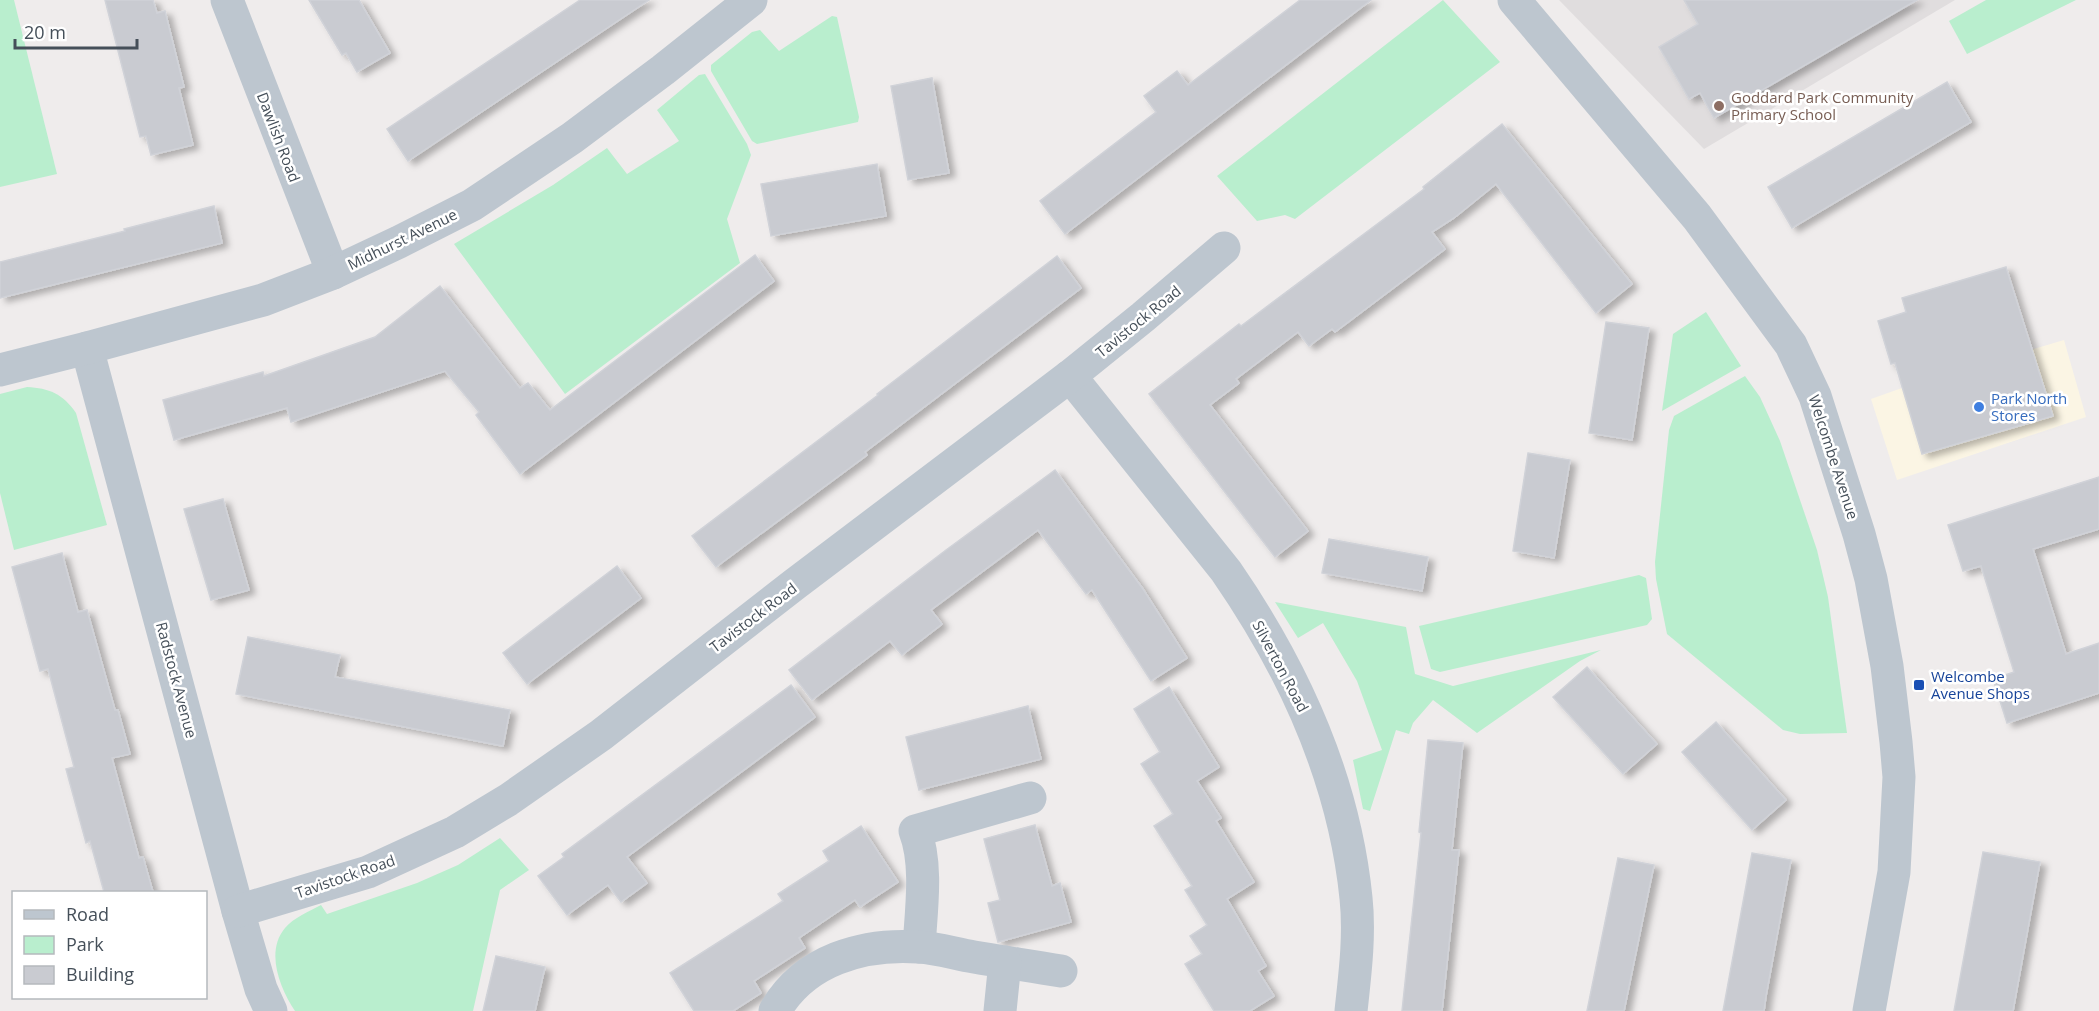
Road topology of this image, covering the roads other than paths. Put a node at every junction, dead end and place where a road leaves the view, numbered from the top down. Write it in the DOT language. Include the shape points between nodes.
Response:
graph roads {
  1 [pos="227,0"];
  2 [pos="751,0"];
  3 [pos="1514,0"];
  4 [pos="1224,248"];
  5 [pos="333,273"];
  6 [pos="87,348"];
  7 [pos="0,370"];
  8 [pos="1070,376"];
  9 [pos="1030,798"];
  10 [pos="238,911"];
  11 [pos="919,947"];
  12 [pos="1005,962"];
  13 [pos="1061,971"];
  14 [pos="271,1011"];
  15 [pos="775,1011"];
  16 [pos="1000,1011"];
  17 [pos="1351,1011"];
  18 [pos="1869,1011"];
  1 -- 5 [label="street, Dawlish Road"];
  2 -- 5 [label="street, Midhurst Avenue" via="573,138 472,205"];
  3 -- 18 [label="street, Welcombe Avenue" via="1697,217 1791,345 1815,396 1871,579 1896,742 1899,777 1894,872"];
  4 -- 8 [label="street, Tavistock Road"];
  5 -- 6 [label="street, Midhurst Avenue" via="263,300"];
  6 -- 7 [label="street, Midhurst Avenue"];
  6 -- 10 [label="street, Radstock Avenue"];
  8 -- 10 [label="street, Tavistock Road" via="601,735 508,800 461,829 368,872"];
  8 -- 17 [label="street, Silverton Road" via="1246,600 1316,736 1342,816 1356,899"];
  9 -- 11 [label="street" via="915,831 920,843 921,868"];
  10 -- 14 [label="street, Radstock Avenue"];
  11 -- 12 [label="street"];
  11 -- 15 [label="street" via="874,949 828,961 801,979"];
  12 -- 13 [label="street"];
  12 -- 16 [label="street"];
}
